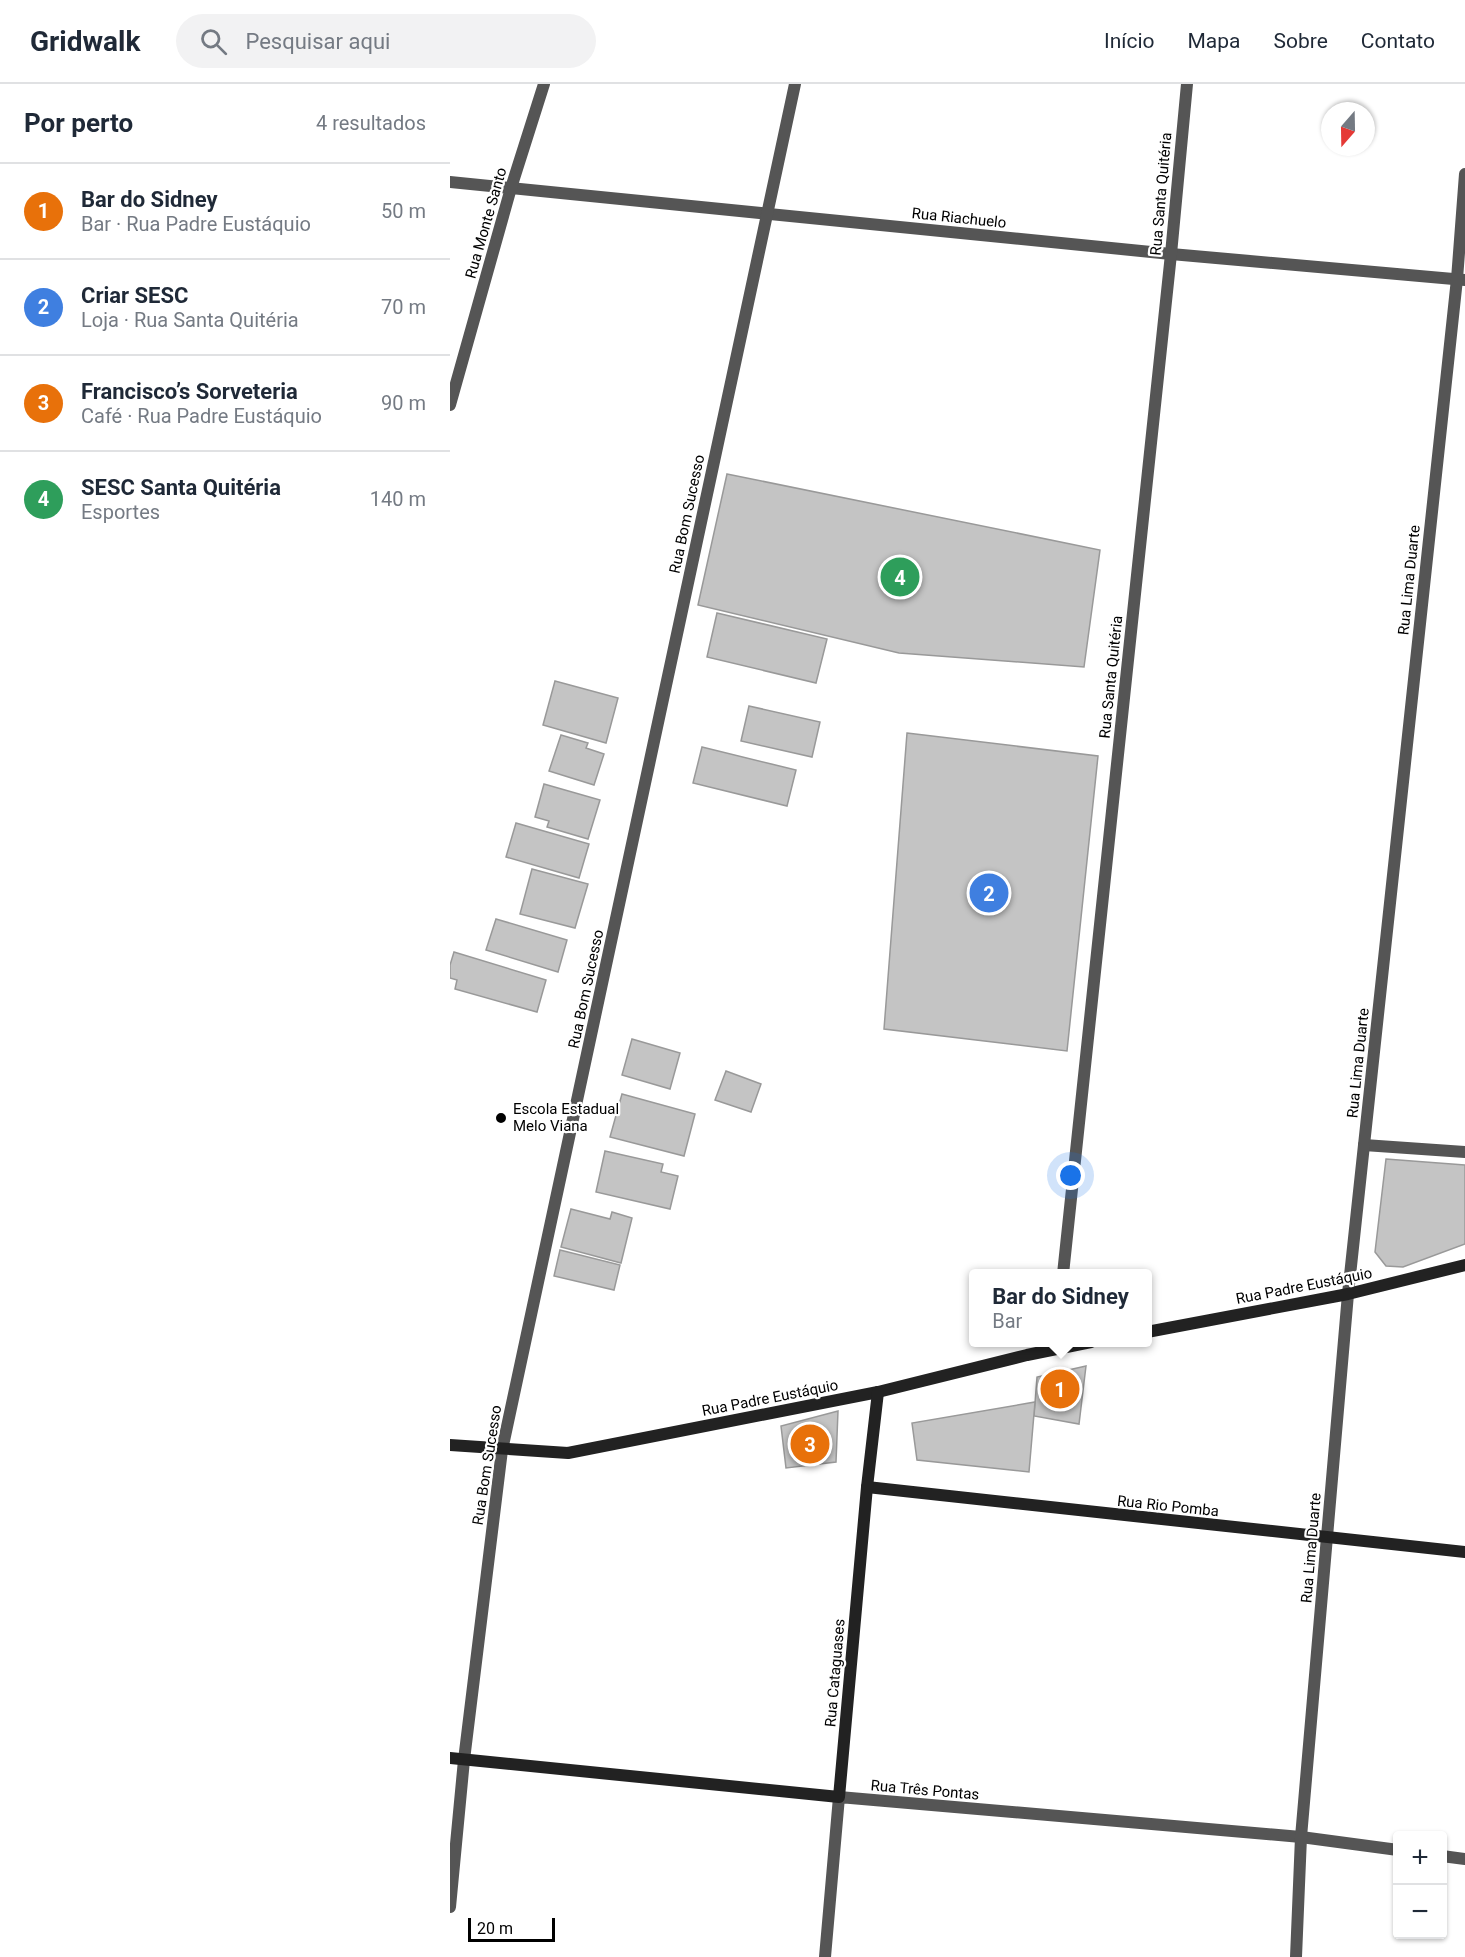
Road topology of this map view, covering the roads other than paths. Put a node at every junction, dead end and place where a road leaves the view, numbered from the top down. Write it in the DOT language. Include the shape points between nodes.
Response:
graph roads {
  1 [pos="544,84"];
  2 [pos="795,84"];
  3 [pos="1187,84"];
  4 [pos="1465,174"];
  5 [pos="450,182"];
  6 [pos="511,188"];
  7 [pos="767,214"];
  8 [pos="1171,254"];
  9 [pos="1461,279"];
  10 [pos="450,405"];
  11 [pos="1364,1145"];
  12 [pos="1465,1152"];
  13 [pos="1465,1265"];
  14 [pos="1064,1269"];
  15 [pos="1348,1294"];
  16 [pos="1152,1331"];
  17 [pos="1051,1347"];
  18 [pos="878,1392"];
  19 [pos="450,1445"];
  20 [pos="502,1450"];
  21 [pos="867,1487"];
  22 [pos="1327,1539"];
  23 [pos="1465,1552"];
  24 [pos="450,1758"];
  25 [pos="464,1760"];
  26 [pos="838,1797"];
  27 [pos="1301,1838"];
  28 [pos="1393,1849"];
  29 [pos="1447,1857"];
  30 [pos="1465,1859"];
  31 [pos="450,1907"];
  32 [pos="825,1957"];
  33 [pos="1296,1957"];
  1 -- 6 [label="street, Rua Monte Santo"];
  2 -- 7 [label="street, Rua Bom Sucesso"];
  3 -- 8 [label="street, Rua Santa Quitéria"];
  4 -- 9 [label="street, Rua Lima Duarte"];
  5 -- 6 [label="street, Rua Riachuelo"];
  6 -- 7 [label="street, Rua Riachuelo"];
  6 -- 10 [label="street, Rua Monte Santo"];
  7 -- 8 [label="street, Rua Riachuelo"];
  7 -- 20 [label="street, Rua Bom Sucesso"];
  8 -- 9 [label="street, Rua Riachuelo"];
  8 -- 14 [label="street, Rua Santa Quitéria"];
  9 -- 11 [label="street, Rua Lima Duarte"];
  11 -- 12 [label="street"];
  11 -- 15 [label="street, Rua Lima Duarte"];
  13 -- 15 [label="main road, Rua Padre Eustáquio"];
  15 -- 16 [label="main road, Rua Padre Eustáquio"];
  15 -- 22 [label="street, Rua Lima Duarte"];
  17 -- 18 [label="main road, Rua Padre Eustáquio"];
  18 -- 20 [label="main road, Rua Padre Eustáquio" via="568,1453"];
  18 -- 21 [label="main road, Rua Cataguases"];
  19 -- 20 [label="main road, Rua Padre Eustáquio"];
  20 -- 25 [label="street, Rua Bom Sucesso"];
  21 -- 22 [label="main road, Rua Rio Pomba"];
  21 -- 26 [label="main road, Rua Cataguases"];
  22 -- 23 [label="main road, Rua Rio Pomba"];
  22 -- 27 [label="street, Rua Lima Duarte"];
  24 -- 25 [label="main road, Rua Três Pontas"];
  25 -- 26 [label="main road, Rua Três Pontas"];
  25 -- 31 [label="street, Rua Bom Sucesso"];
  26 -- 27 [label="street, Rua Três Pontas"];
  26 -- 32 [label="street, Rua Cataguases"];
  27 -- 28 [label="street, Rua Três Pontas"];
  27 -- 33 [label="street, Rua Lima Duarte"];
  29 -- 30 [label="street"];
}
